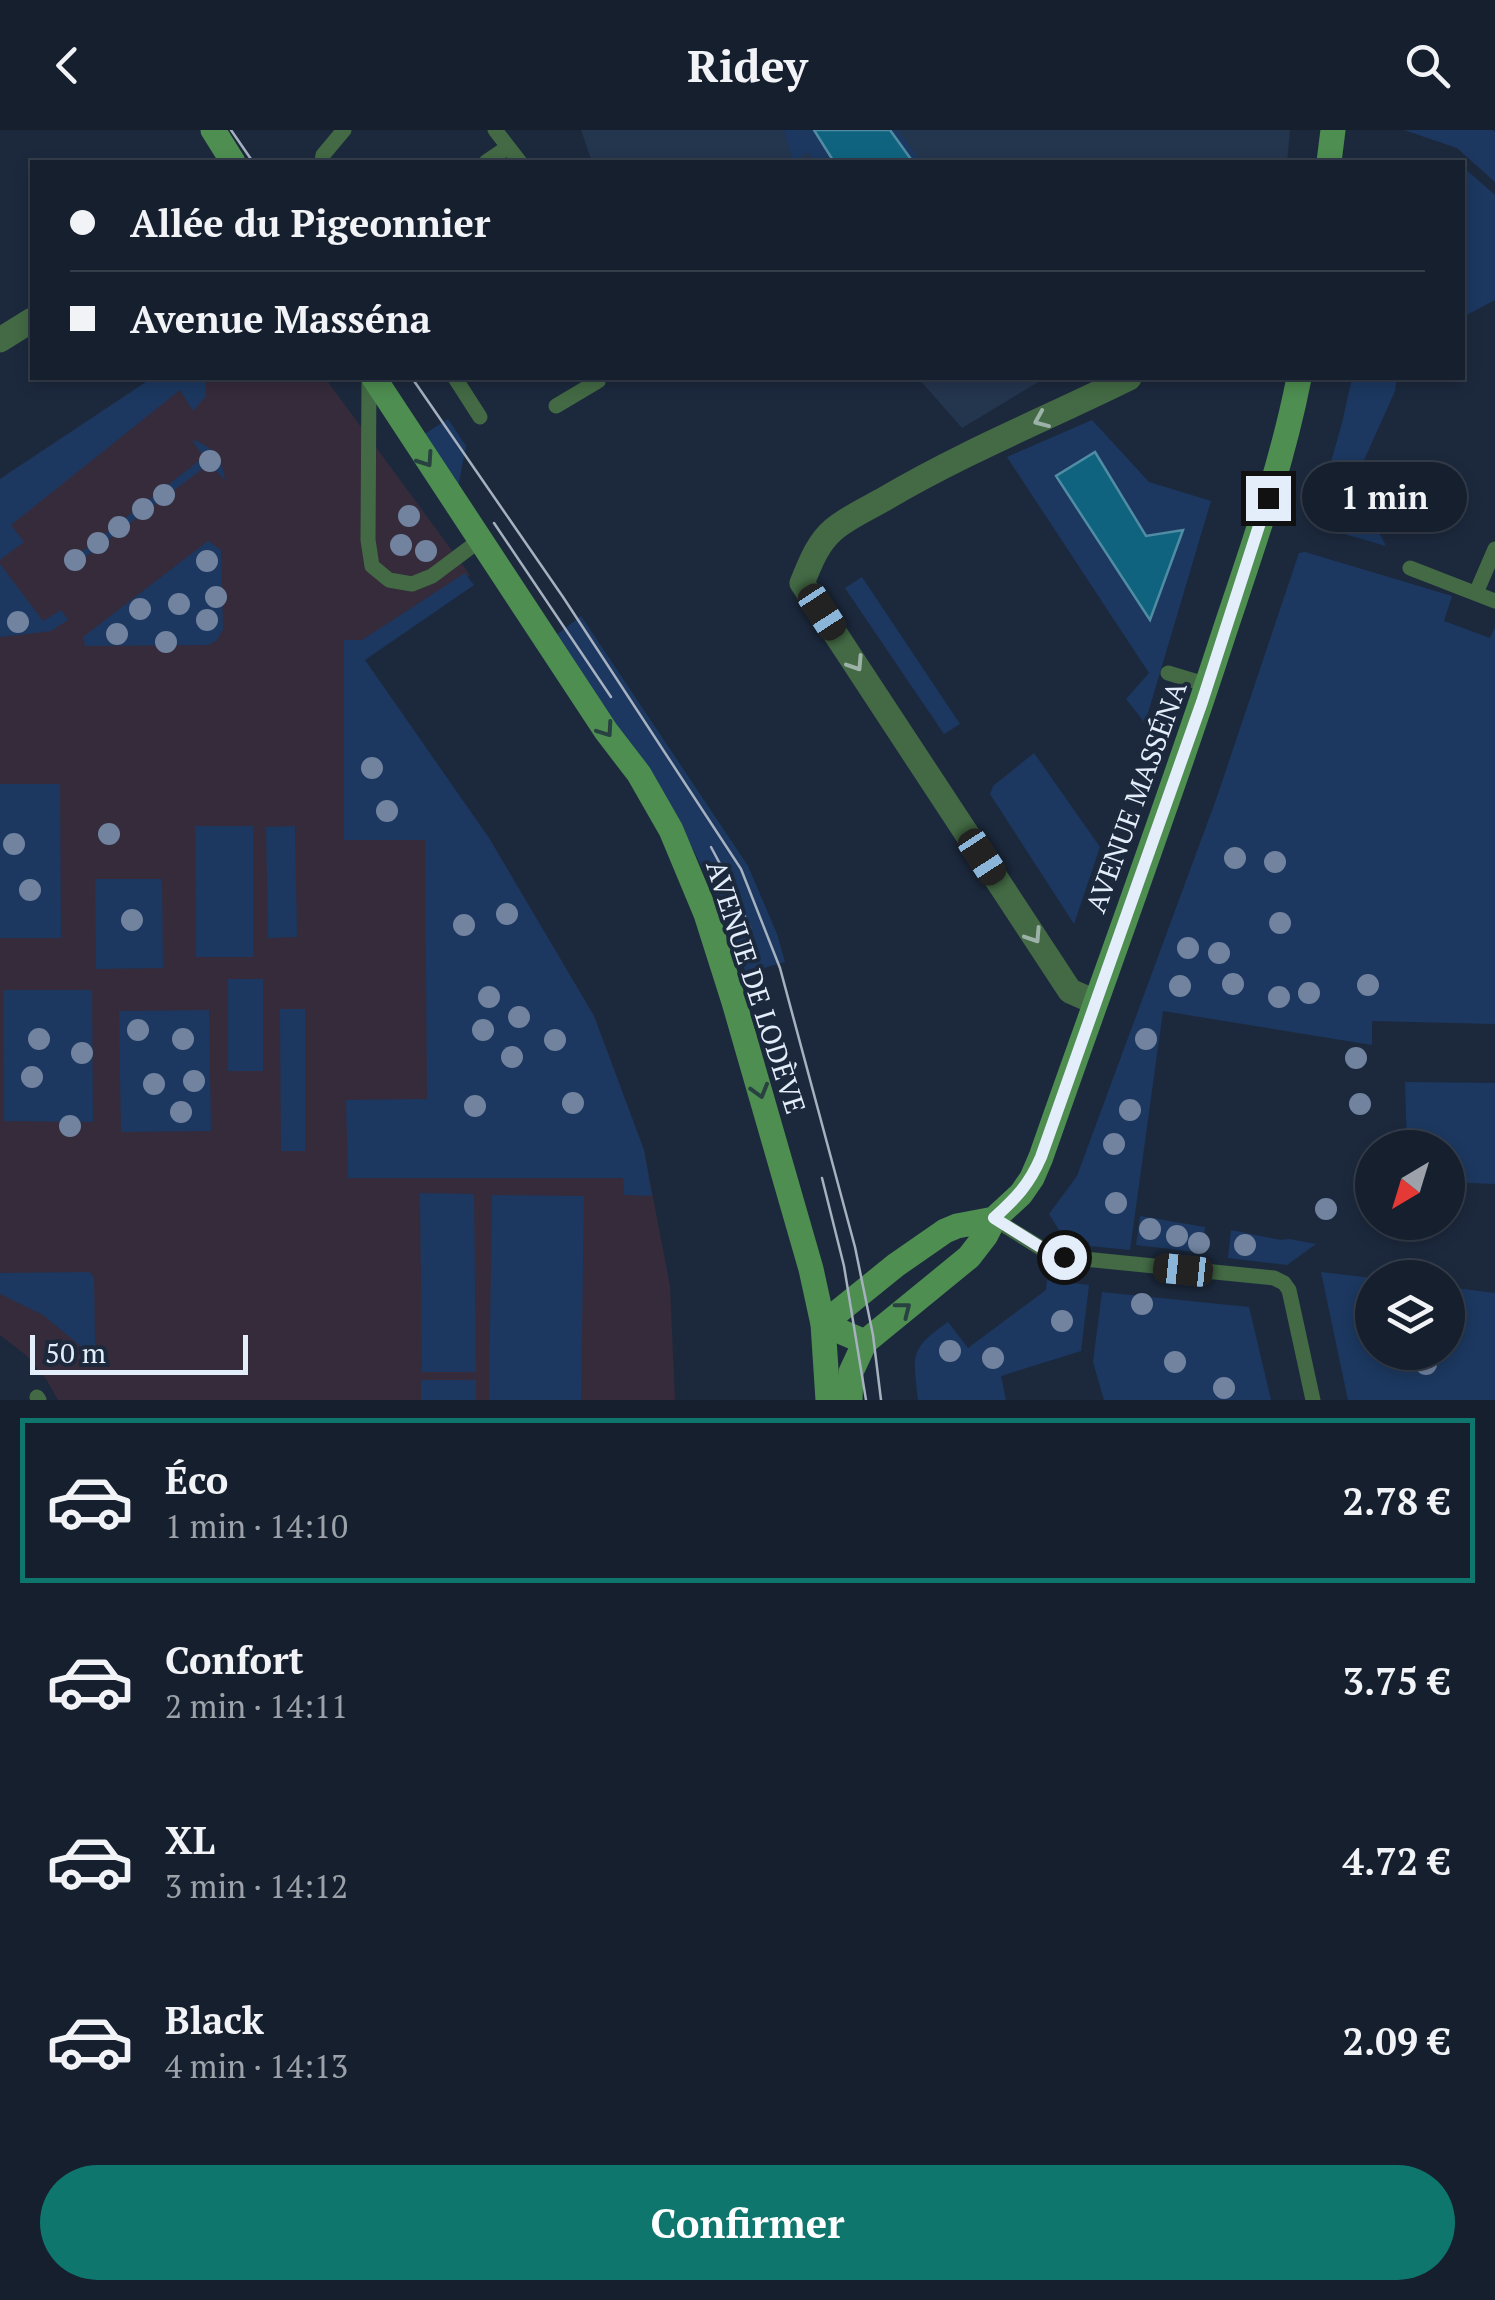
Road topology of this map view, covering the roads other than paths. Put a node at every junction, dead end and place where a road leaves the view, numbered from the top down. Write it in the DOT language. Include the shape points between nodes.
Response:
graph roads {
  1 [pos="344,130"];
  2 [pos="495,130"];
  3 [pos="1334,130"];
  4 [pos="219,132"];
  5 [pos="508,147"];
  6 [pos="232,160"];
  7 [pos="322,160"];
  8 [pos="489,160"];
  9 [pos="518,160"];
  10 [pos="1329,160"];
  11 [pos="30,321"];
  12 [pos="0,340"];
  13 [pos="372,380"];
  14 [pos="373,380"];
  15 [pos="455,380"];
  16 [pos="1125,380"];
  17 [pos="1298,380"];
  18 [pos="580,384"];
  19 [pos="556,406"];
  20 [pos="480,417"];
  21 [pos="480,540"];
  22 [pos="1495,549"];
  23 [pos="1410,568"];
  24 [pos="1476,593"];
  25 [pos="1495,601"];
  26 [pos="1168,673"];
  27 [pos="1208,684"];
  28 [pos="1095,1002"];
  29 [pos="994,1218"];
  30 [pos="823,1324"];
  31 [pos="865,1342"];
  32 [pos="828,1400"];
  33 [pos="850,1400"];
  34 [pos="1313,1400"];
  1 -- 7 [label="lane"];
  2 -- 5 [label="lane"];
  3 -- 10 [label="street"];
  4 -- 6 [label="street"];
  5 -- 8 [label="lane"];
  5 -- 9 [label="lane"];
  11 -- 12 [label="street"];
  13 -- 21 [label="lane" via="372,566 389,580 412,584"];
  14 -- 21 [label="street, AVENUE DE LODÈVE, one-way"];
  15 -- 20 [label="lane"];
  16 -- 28 [label="street, one-way" via="923,476 834,529 802,583 1070,991"];
  17 -- 27 [label="street, AVENUE MASSÉNA"];
  18 -- 19 [label="lane"];
  21 -- 30 [label="street, AVENUE DE LODÈVE, one-way" via="671,830 734,1002"];
  22 -- 24 [label="lane"];
  23 -- 24 [label="lane"];
  24 -- 25 [label="lane"];
  26 -- 27 [label="lane"];
  27 -- 28 [label="street, AVENUE MASSÉNA"];
  28 -- 29 [label="street, AVENUE MASSÉNA" via="1032,1178"];
  29 -- 30 [label="street" via="945,1231"];
  31 -- 29 [label="street, AVENUE MASSÉNA, one-way" via="969,1257"];
  29 -- 34 [label="lane" via="1064,1257 1284,1282"];
  30 -- 31 [label="street"];
  30 -- 32 [label="street, AVENUE DE LODÈVE"];
  31 -- 33 [label="street" via="850,1372"];
}
